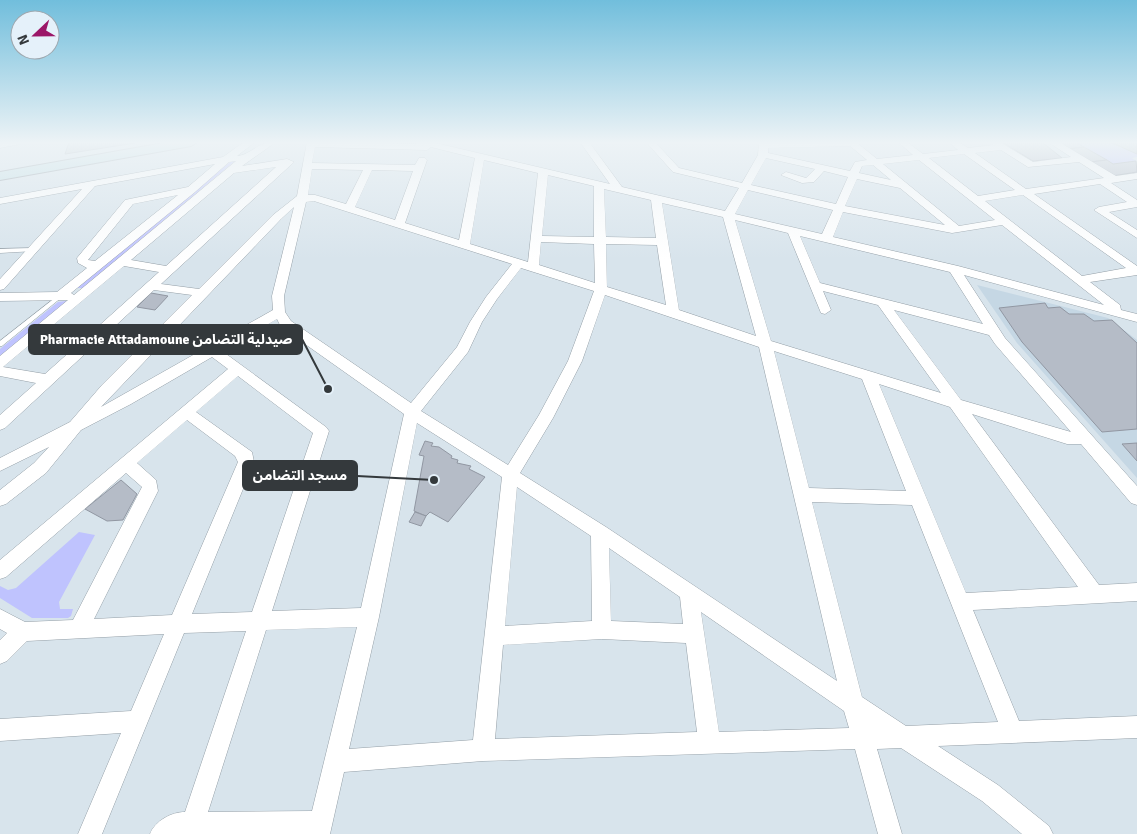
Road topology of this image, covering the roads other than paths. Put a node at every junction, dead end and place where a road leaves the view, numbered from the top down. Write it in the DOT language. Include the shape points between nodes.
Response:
graph roads {
  1 [pos="112,181"];
  2 [pos="201,181"];
  3 [pos="220,181"];
  4 [pos="266,181"];
  5 [pos="305,181"];
  6 [pos="362,181"];
  7 [pos="414,181"];
  8 [pos="476,181"];
  9 [pos="541,181"];
  10 [pos="578,181"];
  11 [pos="613,181"];
  12 [pos="723,181"];
  13 [pos="747,181"];
  14 [pos="850,181"];
  15 [pos="881,181"];
  16 [pos="896,181"];
  17 [pos="952,181"];
  18 [pos="1008,181"];
  19 [pos="1102,181"];
  20 [pos="91,185"];
  21 [pos="901,185"];
  22 [pos="599,186"];
  23 [pos="745,186"];
  24 [pos="191,190"];
  25 [pos="619,190"];
  26 [pos="1024,192"];
  27 [pos="302,198"];
  28 [pos="976,199"];
  29 [pos="656,200"];
  30 [pos="0,201"];
  31 [pos="1137,204"];
  32 [pos="838,208"];
  33 [pos="349,209"];
  34 [pos="728,216"];
  35 [pos="1005,221"];
  36 [pos="399,224"];
  37 [pos="956,230"];
  38 [pos="793,232"];
  39 [pos="1137,235"];
  40 [pos="536,239"];
  41 [pos="826,239"];
  42 [pos="600,240"];
  43 [pos="663,242"];
  44 [pos="464,245"];
  45 [pos="32,250"];
  46 [pos="0,251"];
  47 [pos="124,262"];
  48 [pos="526,265"];
  49 [pos="97,266"];
  50 [pos="954,269"];
  51 [pos="167,270"];
  52 [pos="1136,271"];
  53 [pos="1080,280"];
  54 [pos="815,285"];
  55 [pos="0,286"];
  56 [pos="150,286"];
  57 [pos="601,289"];
  58 [pos="202,293"];
  59 [pos="60,296"];
  60 [pos="82,296"];
  61 [pos="0,297"];
  62 [pos="883,303"];
  63 [pos="825,310"];
  64 [pos="279,312"];
  65 [pos="673,312"];
  66 [pos="1122,312"];
  67 [pos="1137,318"];
  68 [pos="1137,324"];
  69 [pos="992,330"];
  70 [pos="0,344"];
  71 [pos="765,344"];
  72 [pos="212,350"];
  73 [pos="0,363"];
  74 [pos="238,368"];
  75 [pos="0,371"];
  76 [pos="868,376"];
  77 [pos="48,380"];
  78 [pos="955,403"];
  79 [pos="412,412"];
  80 [pos="187,413"];
  81 [pos="0,424"];
  82 [pos="76,425"];
  83 [pos="1084,438"];
  84 [pos="127,464"];
  85 [pos="0,465"];
  86 [pos="510,475"];
  87 [pos="802,495"];
  88 [pos="918,498"];
  89 [pos="1137,498"];
  90 [pos="0,499"];
  91 [pos="600,532"];
  92 [pos="0,571"];
  93 [pos="1137,592"];
  94 [pos="689,593"];
  95 [pos="1094,594"];
  96 [pos="960,602"];
  97 [pos="369,617"];
  98 [pos="0,618"];
  99 [pos="259,620"];
  100 [pos="177,624"];
  101 [pos="79,628"];
  102 [pos="602,630"];
  103 [pos="23,632"];
  104 [pos="693,634"];
  105 [pos="493,636"];
  106 [pos="0,654"];
  107 [pos="853,704"];
  108 [pos="137,721"];
  109 [pos="1137,726"];
  110 [pos="0,730"];
  111 [pos="1013,732"];
  112 [pos="904,736"];
  113 [pos="863,737"];
  114 [pos="709,741"];
  115 [pos="483,750"];
  116 [pos="336,762"];
  117 [pos="193,824"];
  118 [pos="319,828"];
  119 [pos="90,834"];
  120 [pos="162,834"];
  121 [pos="890,834"];
  122 [pos="1041,834"];
  1 -- 20 [label="street"];
  2 -- 24 [label="street"];
  3 -- 47 [label="street"];
  4 -- 51 [label="street"];
  5 -- 27 [label="street"];
  6 -- 33 [label="street"];
  7 -- 36 [label="street"];
  8 -- 44 [label="street"];
  9 -- 40 [label="street"];
  10 -- 22 [label="street"];
  11 -- 25 [label="street"];
  12 -- 23 [label="street"];
  13 -- 23 [label="street"];
  14 -- 32 [label="street"];
  15 -- 21 [label="street"];
  16 -- 21 [label="street"];
  17 -- 28 [label="street"];
  18 -- 26 [label="street"];
  19 -- 26 [label="street"];
  19 -- 31 [label="street"];
  20 -- 30 [label="street"];
  20 -- 45 [label="street"];
  21 -- 37 [label="street"];
  22 -- 25 [label="street"];
  22 -- 42 [label="street"];
  23 -- 32 [label="street"];
  23 -- 34 [label="street"];
  24 -- 49 [label="street"];
  24 -- 49 [label="street" via="128,202 83,258 82,262 87,265"];
  25 -- 29 [label="street"];
  26 -- 28 [label="street"];
  26 -- 52 [label="street"];
  27 -- 33 [label="street" via="315,198"];
  27 -- 58 [label="street" via="277,217"];
  27 -- 64 [label="street" via="278,296"];
  28 -- 35 [label="street"];
  29 -- 34 [label="street"];
  29 -- 43 [label="street"];
  31 -- 39 [label="street" via="1098,210"];
  32 -- 37 [label="street"];
  32 -- 41 [label="street"];
  33 -- 36 [label="street"];
  34 -- 38 [label="street"];
  34 -- 71 [label="street"];
  35 -- 37 [label="street"];
  35 -- 53 [label="street"];
  36 -- 44 [label="street"];
  38 -- 41 [label="street"];
  38 -- 54 [label="street"];
  40 -- 42 [label="street"];
  40 -- 48 [label="street"];
  41 -- 50 [label="street"];
  42 -- 43 [label="street"];
  42 -- 57 [label="street"];
  43 -- 65 [label="street"];
  44 -- 48 [label="street"];
  45 -- 46 [label="lane"];
  45 -- 55 [label="street"];
  47 -- 51 [label="street"];
  47 -- 60 [label="street"];
  48 -- 57 [label="street"];
  48 -- 79 [label="street" via="492,297 463,350"];
  49 -- 59 [label="street"];
  50 -- 66 [label="street"];
  50 -- 69 [label="street"];
  51 -- 56 [label="street"];
  52 -- 53 [label="street"];
  53 -- 66 [label="street"];
  54 -- 62 [label="street"];
  54 -- 63 [label="street"];
  56 -- 58 [label="street"];
  56 -- 77 [label="street"];
  57 -- 65 [label="street"];
  57 -- 86 [label="street" via="576,361"];
  58 -- 82 [label="street"];
  59 -- 60 [label="street"];
  59 -- 61 [label="street"];
  59 -- 70 [label="lane"];
  60 -- 73 [label="street"];
  62 -- 69 [label="street"];
  62 -- 78 [label="street"];
  64 -- 72 [label="street"];
  64 -- 79 [label="street" via="286,324"];
  65 -- 71 [label="street"];
  66 -- 67 [label="street"];
  66 -- 68 [label="street"];
  69 -- 83 [label="street"];
  71 -- 76 [label="street"];
  71 -- 87 [label="street"];
  72 -- 74 [label="street"];
  72 -- 82 [label="street"];
  74 -- 80 [label="street"];
  74 -- 99 [label="street" via="321,431"];
  75 -- 77 [label="street"];
  76 -- 78 [label="street"];
  76 -- 88 [label="street"];
  77 -- 81 [label="street"];
  78 -- 83 [label="street" via="1067,438"];
  78 -- 95 [label="street"];
  79 -- 86 [label="street"];
  79 -- 97 [label="street"];
  80 -- 84 [label="street"];
  80 -- 100 [label="street" via="246,456 246,462"];
  82 -- 85 [label="street"];
  82 -- 90 [label="street" via="40,468"];
  83 -- 89 [label="street"];
  84 -- 92 [label="street"];
  84 -- 101 [label="street" via="150,485 150,491"];
  86 -- 91 [label="street"];
  86 -- 105 [label="street"];
  87 -- 88 [label="street"];
  87 -- 107 [label="street"];
  88 -- 96 [label="street"];
  91 -- 94 [label="street"];
  91 -- 102 [label="street"];
  93 -- 95 [label="street"];
  94 -- 104 [label="street"];
  94 -- 107 [label="street"];
  95 -- 96 [label="street"];
  96 -- 111 [label="street"];
  97 -- 99 [label="street"];
  97 -- 116 [label="street"];
  98 -- 103 [label="street"];
  99 -- 100 [label="street"];
  99 -- 117 [label="street"];
  100 -- 101 [label="street"];
  100 -- 108 [label="street"];
  101 -- 103 [label="street"];
  102 -- 104 [label="street"];
  102 -- 105 [label="street"];
  103 -- 106 [label="street"];
  104 -- 114 [label="street"];
  105 -- 115 [label="street"];
  107 -- 112 [label="street"];
  107 -- 113 [label="street"];
  108 -- 110 [label="street"];
  108 -- 119 [label="street"];
  109 -- 111 [label="street"];
  111 -- 112 [label="street"];
  112 -- 113 [label="street"];
  112 -- 122 [label="street" via="990,793"];
  113 -- 114 [label="street"];
  113 -- 121 [label="street"];
  114 -- 115 [label="street"];
  115 -- 116 [label="street"];
  116 -- 118 [label="street"];
  117 -- 118 [label="street"];
  117 -- 120 [label="street" via="178,824"];
}
